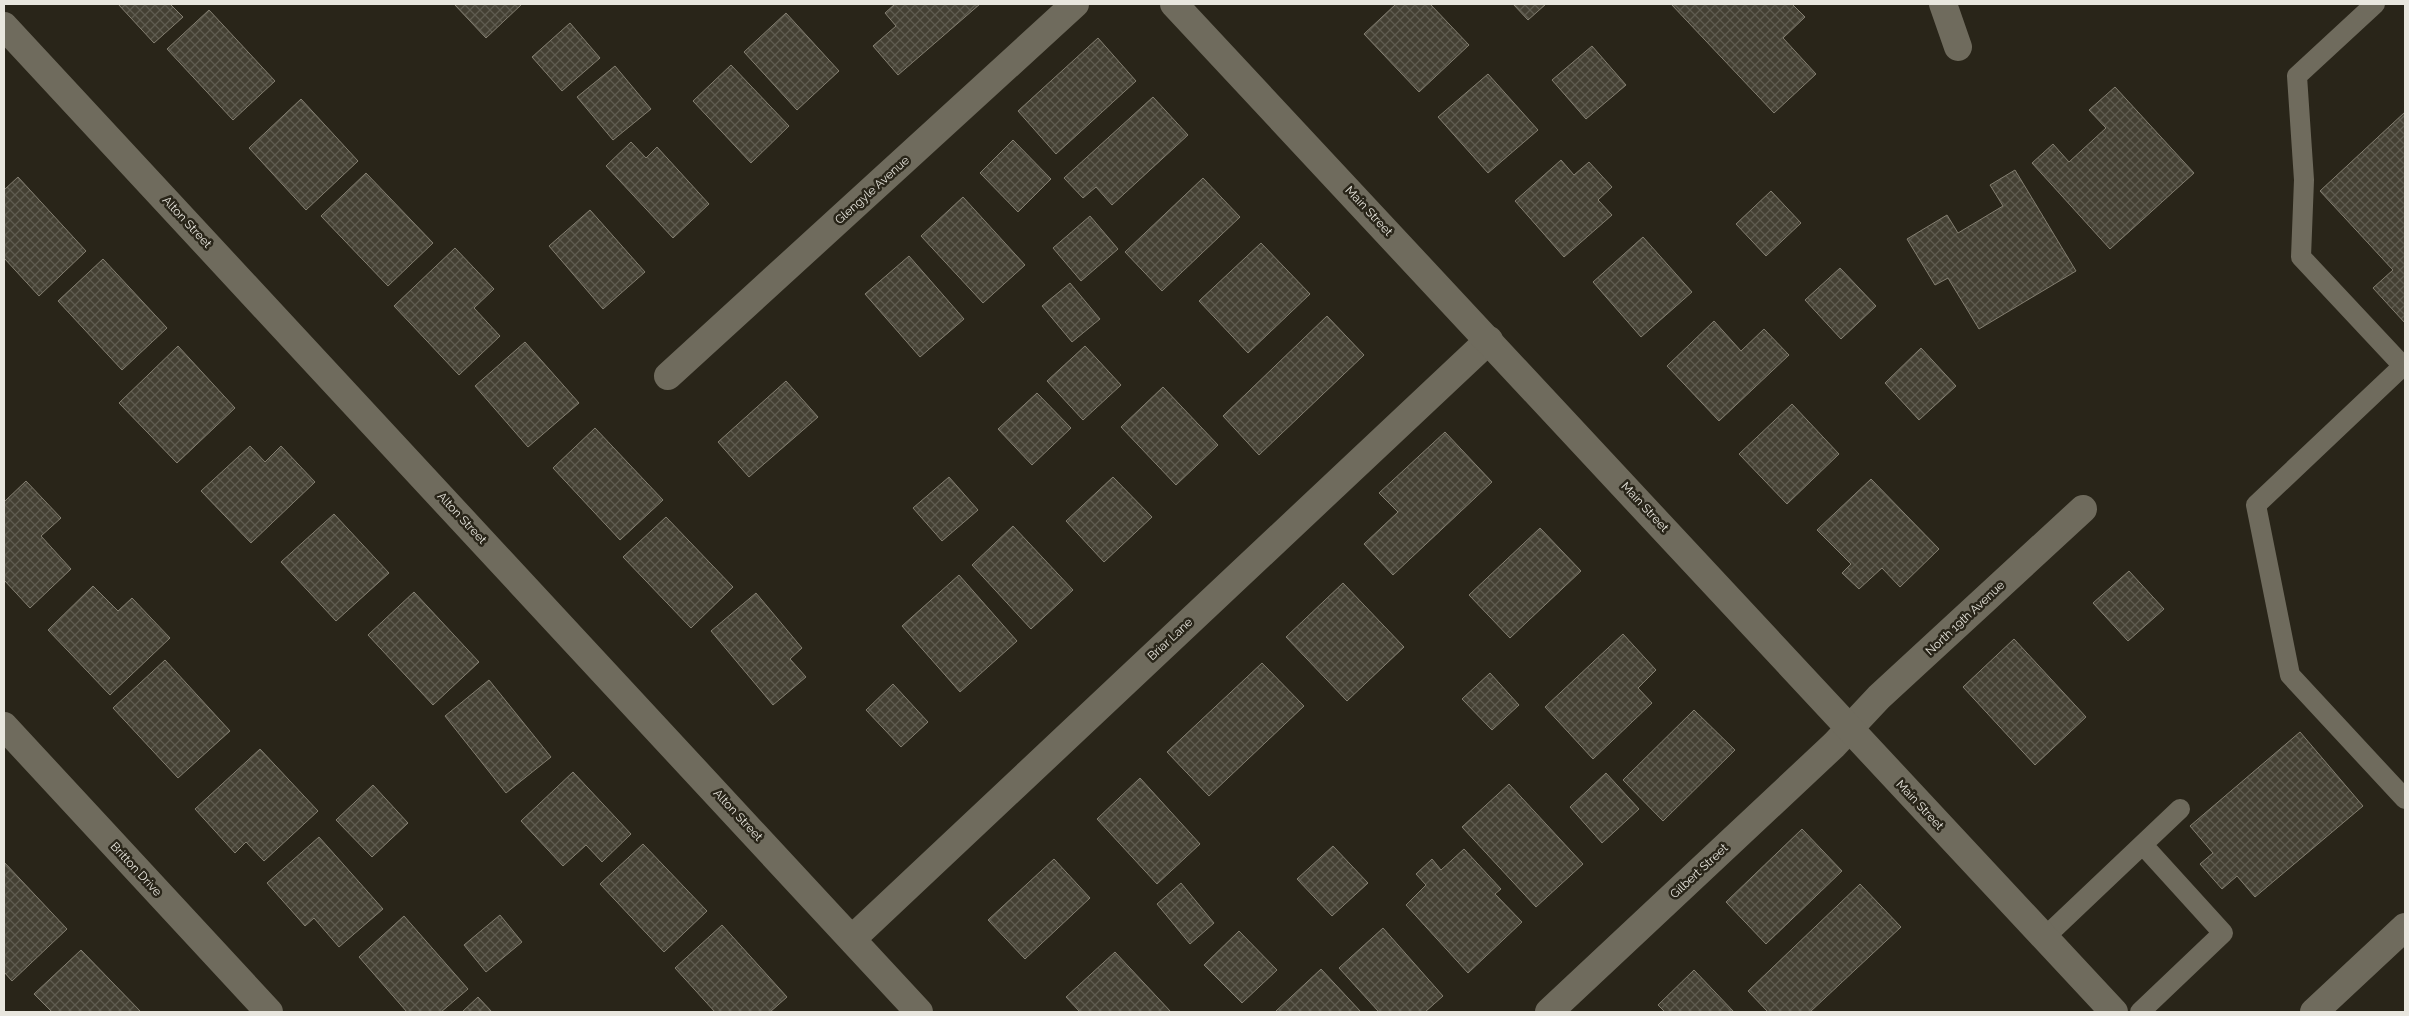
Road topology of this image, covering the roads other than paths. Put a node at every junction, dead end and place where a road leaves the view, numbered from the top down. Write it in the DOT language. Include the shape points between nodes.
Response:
graph roads {
  1 [pos="1076,4"];
  2 [pos="1174,4"];
  3 [pos="1943,4"];
  4 [pos="2374,4"];
  5 [pos="4,26"];
  6 [pos="1958,47"];
  7 [pos="1489,340"];
  8 [pos="2404,367"];
  9 [pos="668,376"];
  10 [pos="2083,509"];
  11 [pos="4,726"];
  12 [pos="1849,729"];
  13 [pos="2405,799"];
  14 [pos="2180,809"];
  15 [pos="2143,845"];
  16 [pos="2405,926"];
  17 [pos="2044,938"];
  18 [pos="852,939"];
  19 [pos="269,1012"];
  20 [pos="919,1012"];
  21 [pos="1549,1012"];
  22 [pos="2114,1012"];
  23 [pos="2140,1012"];
  24 [pos="2314,1012"];
  1 -- 9 [label="street, Glengyle Avenue"];
  2 -- 7 [label="street, Main Street"];
  3 -- 6 [label="street"];
  4 -- 8 [label="lane" via="2297,76 2304,180 2301,257"];
  5 -- 18 [label="street, Alton Street"];
  7 -- 12 [label="street, Main Street"];
  7 -- 18 [label="street, Briar Lane"];
  8 -- 13 [label="lane" via="2256,505 2290,675"];
  10 -- 12 [label="street, North 19th Avenue" via="1879,697"];
  11 -- 19 [label="street, Britton Drive"];
  12 -- 17 [label="street, Main Street"];
  12 -- 21 [label="street, Gilbert Street"];
  14 -- 15 [label="lane"];
  15 -- 17 [label="lane"];
  15 -- 23 [label="lane" via="2223,933"];
  16 -- 24 [label="street"];
  17 -- 22 [label="street, Main Street"];
  18 -- 20 [label="street, Alton Street"];
}
